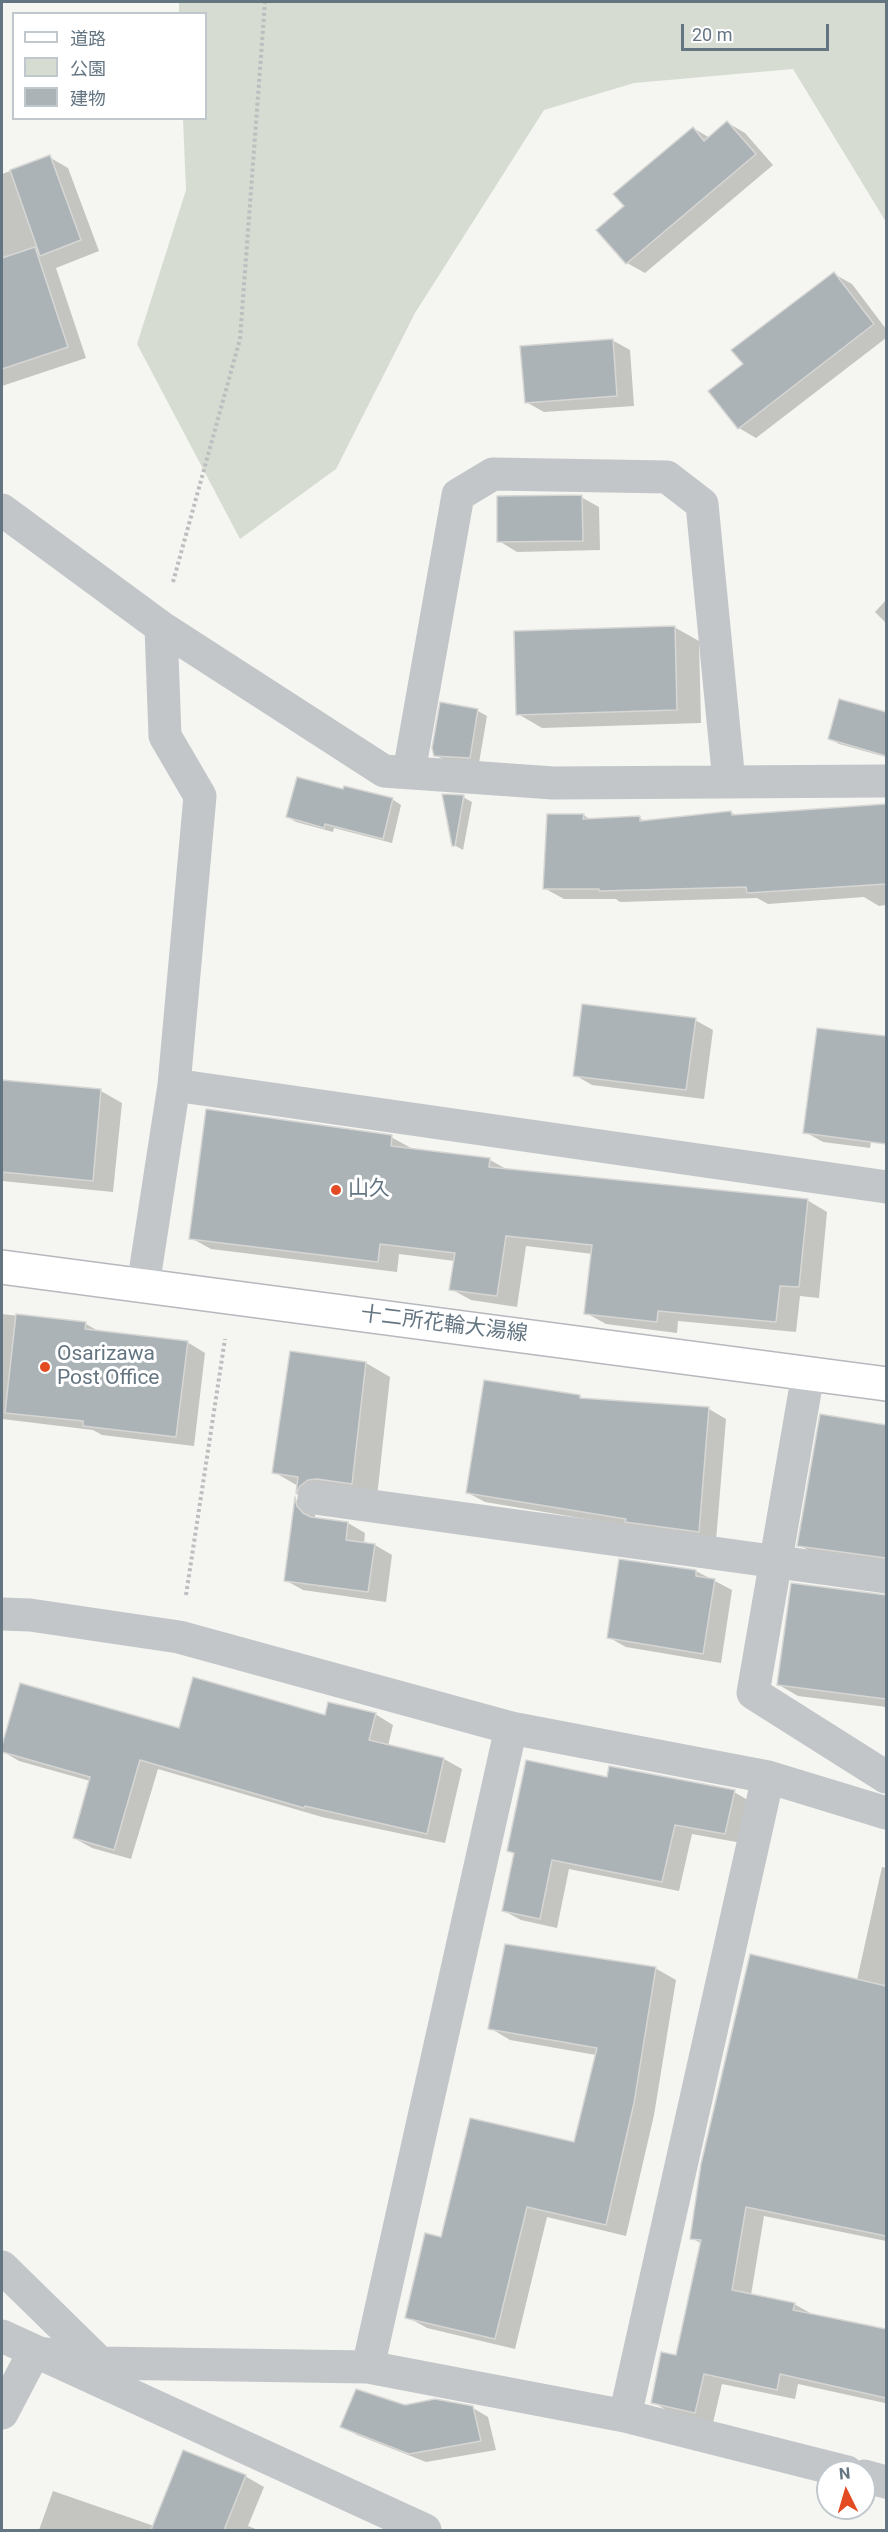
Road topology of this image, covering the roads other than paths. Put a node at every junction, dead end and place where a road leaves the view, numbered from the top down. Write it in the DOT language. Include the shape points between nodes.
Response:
graph roads {
  1 [pos="2,510"];
  2 [pos="161,627"];
  3 [pos="409,772"];
  4 [pos="886,781"];
  5 [pos="729,782"];
  6 [pos="174,1085"];
  7 [pos="886,1187"];
  8 [pos="2,1267"];
  9 [pos="143,1286"];
  10 [pos="808,1374"];
  11 [pos="886,1384"];
  12 [pos="314,1498"];
  13 [pos="777,1562"];
  14 [pos="886,1577"];
  15 [pos="2,1614"];
  16 [pos="511,1728"];
  17 [pos="768,1777"];
  18 [pos="886,1777"];
  19 [pos="886,1814"];
  20 [pos="2,2267"];
  21 [pos="2,2336"];
  22 [pos="34,2352"];
  23 [pos="100,2362"];
  24 [pos="368,2367"];
  25 [pos="2,2412"];
  26 [pos="625,2416"];
  27 [pos="816,2464"];
  28 [pos="425,2530"];
  1 -- 2 [label="street"];
  2 -- 3 [label="street" via="384,771"];
  2 -- 6 [label="street" via="165,736 201,796"];
  3 -- 5 [label="street" via="553,783"];
  3 -- 5 [label="street" via="458,495 493,474 668,477 702,504"];
  4 -- 5 [label="street"];
  6 -- 7 [label="street"];
  6 -- 9 [label="street"];
  8 -- 9 [label="main road, 十二所花輪大湯線"];
  9 -- 10 [label="main road, 十二所花輪大湯線"];
  10 -- 11 [label="main road, 十二所花輪大湯線"];
  10 -- 13 [label="street"];
  12 -- 13 [label="street"];
  13 -- 14 [label="street"];
  13 -- 18 [label="street" via="753,1693"];
  15 -- 16 [label="street" via="179,1637"];
  16 -- 17 [label="street"];
  16 -- 24 [label="street"];
  17 -- 19 [label="street"];
  17 -- 26 [label="street"];
  20 -- 23 [label="street"];
  21 -- 22 [label="street"];
  22 -- 23 [label="street"];
  22 -- 25 [label="street"];
  22 -- 28 [label="street"];
  23 -- 24 [label="street"];
  24 -- 26 [label="street"];
  26 -- 27 [label="street"];
}
